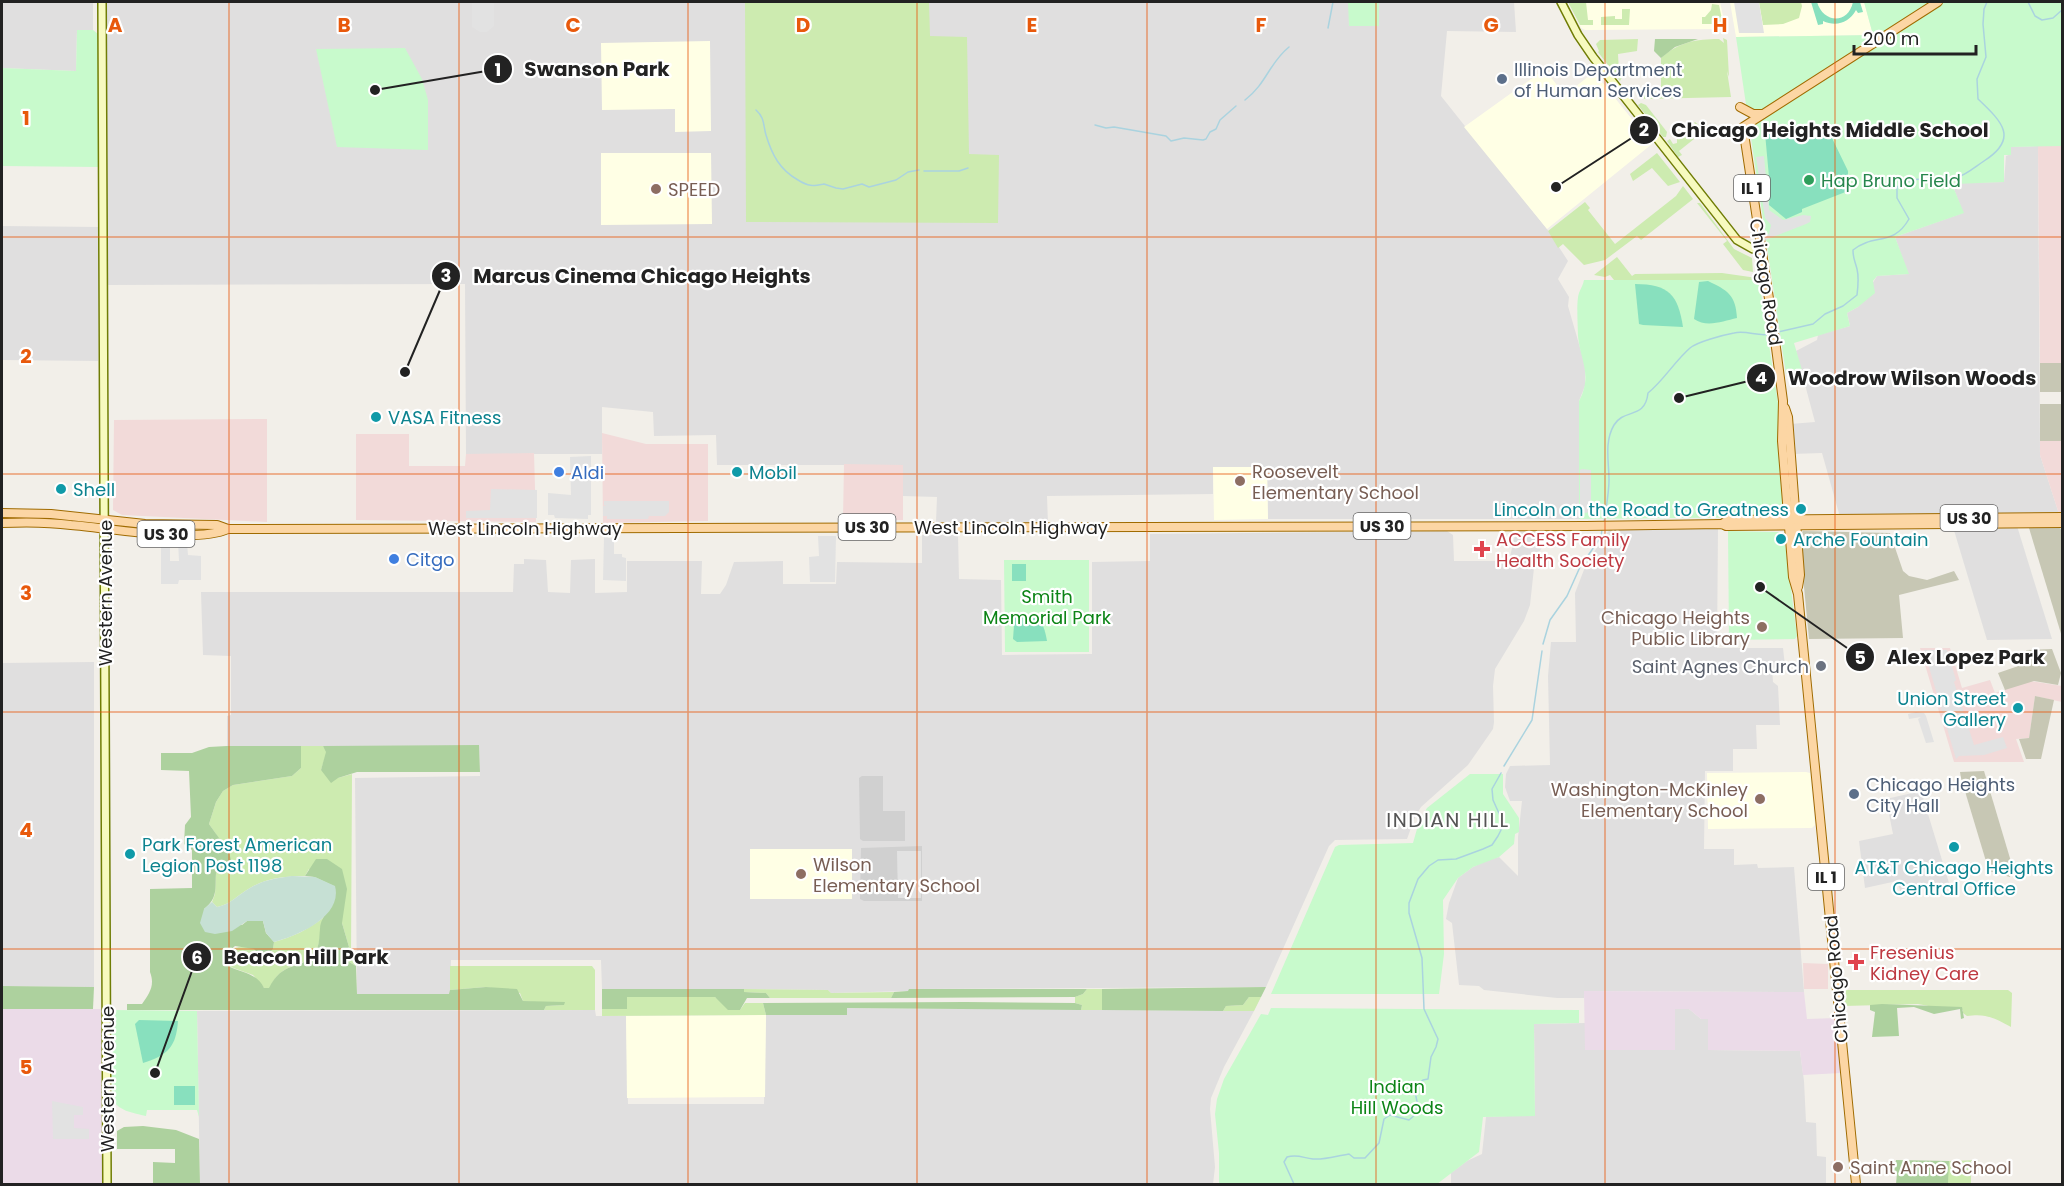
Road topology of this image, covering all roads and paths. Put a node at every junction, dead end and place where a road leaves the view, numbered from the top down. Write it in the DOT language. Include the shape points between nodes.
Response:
graph roads {
  1 [pos="102,2"];
  2 [pos="1561,2"];
  3 [pos="1938,2"];
  4 [pos="1740,106"];
  5 [pos="1763,114"];
  6 [pos="1761,249"];
  7 [pos="2,513"];
  8 [pos="2062,517"];
  9 [pos="104,519"];
  10 [pos="2,523"];
  11 [pos="1792,523"];
  12 [pos="2062,523"];
  13 [pos="104,529"];
  14 [pos="228,529"];
  15 [pos="107,1185"];
  16 [pos="1856,1185"];
  1 -- 9 [label="main road, Western Avenue"];
  2 -- 6 [label="main road" via="1593,57 1737,240"];
  3 -- 5 [label="main road, IL 1"];
  4 -- 5 [label="main road" via="1753,114"];
  5 -- 6 [label="main road, Chicago Road / IL 1" via="1743,127"];
  6 -- 11 [label="main road, Chicago Road / IL 1" via="1788,417"];
  7 -- 9 [label="main road, US 30"];
  8 -- 11 [label="main road, US 30"];
  9 -- 13 [label="main road, Western Avenue"];
  9 -- 14 [label="main road, West Lincoln Highway / US 30" via="217,525"];
  10 -- 13 [label="main road, US 30"];
  11 -- 12 [label="main road, US 30"];
  11 -- 14 [label="main road, West Lincoln Highway / US 30" via="1728,520 1722,524 1608,525"];
  11 -- 16 [label="main road, Chicago Road / IL 1"];
  13 -- 14 [label="main road, West Lincoln Highway / US 30" via="179,534 218,534"];
  13 -- 15 [label="main road, Western Avenue"];
}
